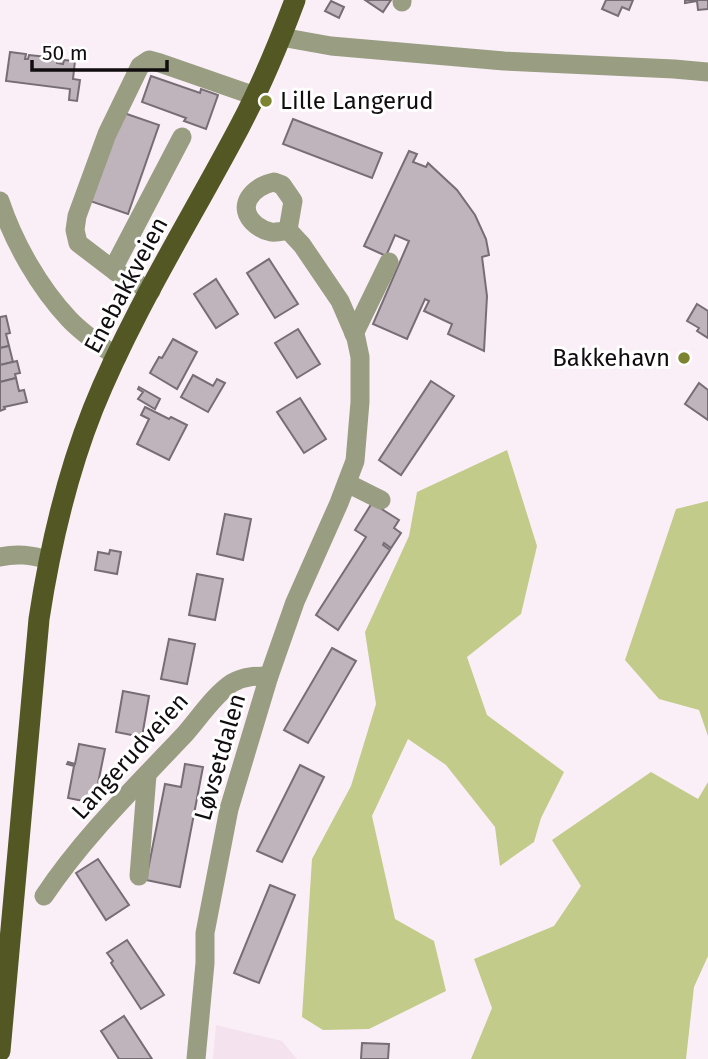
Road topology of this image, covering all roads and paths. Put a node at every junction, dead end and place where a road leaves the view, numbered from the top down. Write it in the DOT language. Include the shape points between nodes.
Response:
graph roads {
  1 [pos="295,0"];
  2 [pos="281,37"];
  3 [pos="708,72"];
  4 [pos="255,96"];
  5 [pos="182,137"];
  6 [pos="0,201"];
  7 [pos="288,230"];
  8 [pos="389,262"];
  9 [pos="116,272"];
  10 [pos="151,291"];
  11 [pos="355,334"];
  12 [pos="117,356"];
  13 [pos="347,483"];
  14 [pos="381,500"];
  15 [pos="0,556"];
  16 [pos="48,560"];
  17 [pos="269,676"];
  18 [pos="147,775"];
  19 [pos="139,876"];
  20 [pos="44,896"];
  21 [pos="0,1051"];
  22 [pos="196,1059"];
  1 -- 2 [label="main road, Enebakkveien"];
  2 -- 3 [label="street" via="331,46 504,61"];
  2 -- 4 [label="main road, Enebakkveien"];
  4 -- 9 [label="street" via="149,60 140,66 107,134 75,230 78,243"];
  4 -- 10 [label="main road, Enebakkveien"];
  5 -- 9 [label="street" via="115,265"];
  6 -- 12 [label="street" via="19,249 54,300 89,337"];
  7 -- 11 [label="street, Løvsetdalen" via="321,272"];
  8 -- 11 [label="street"];
  9 -- 10 [label="street"];
  10 -- 12 [label="main road, Enebakkveien"];
  11 -- 13 [label="street, Løvsetdalen" via="360,402 355,461"];
  12 -- 16 [label="main road, Enebakkveien" via="74,462"];
  13 -- 14 [label="street"];
  13 -- 17 [label="street, Løvsetdalen" via="295,602"];
  15 -- 16 [label="street"];
  16 -- 21 [label="main road, Enebakkveien"];
  17 -- 18 [label="street, Langerudveien" via="233,682"];
  17 -- 22 [label="street, Løvsetdalen" via="222,839 205,933"];
  18 -- 19 [label="street"];
  18 -- 20 [label="street, Langerudveien" via="62,868"];
}
